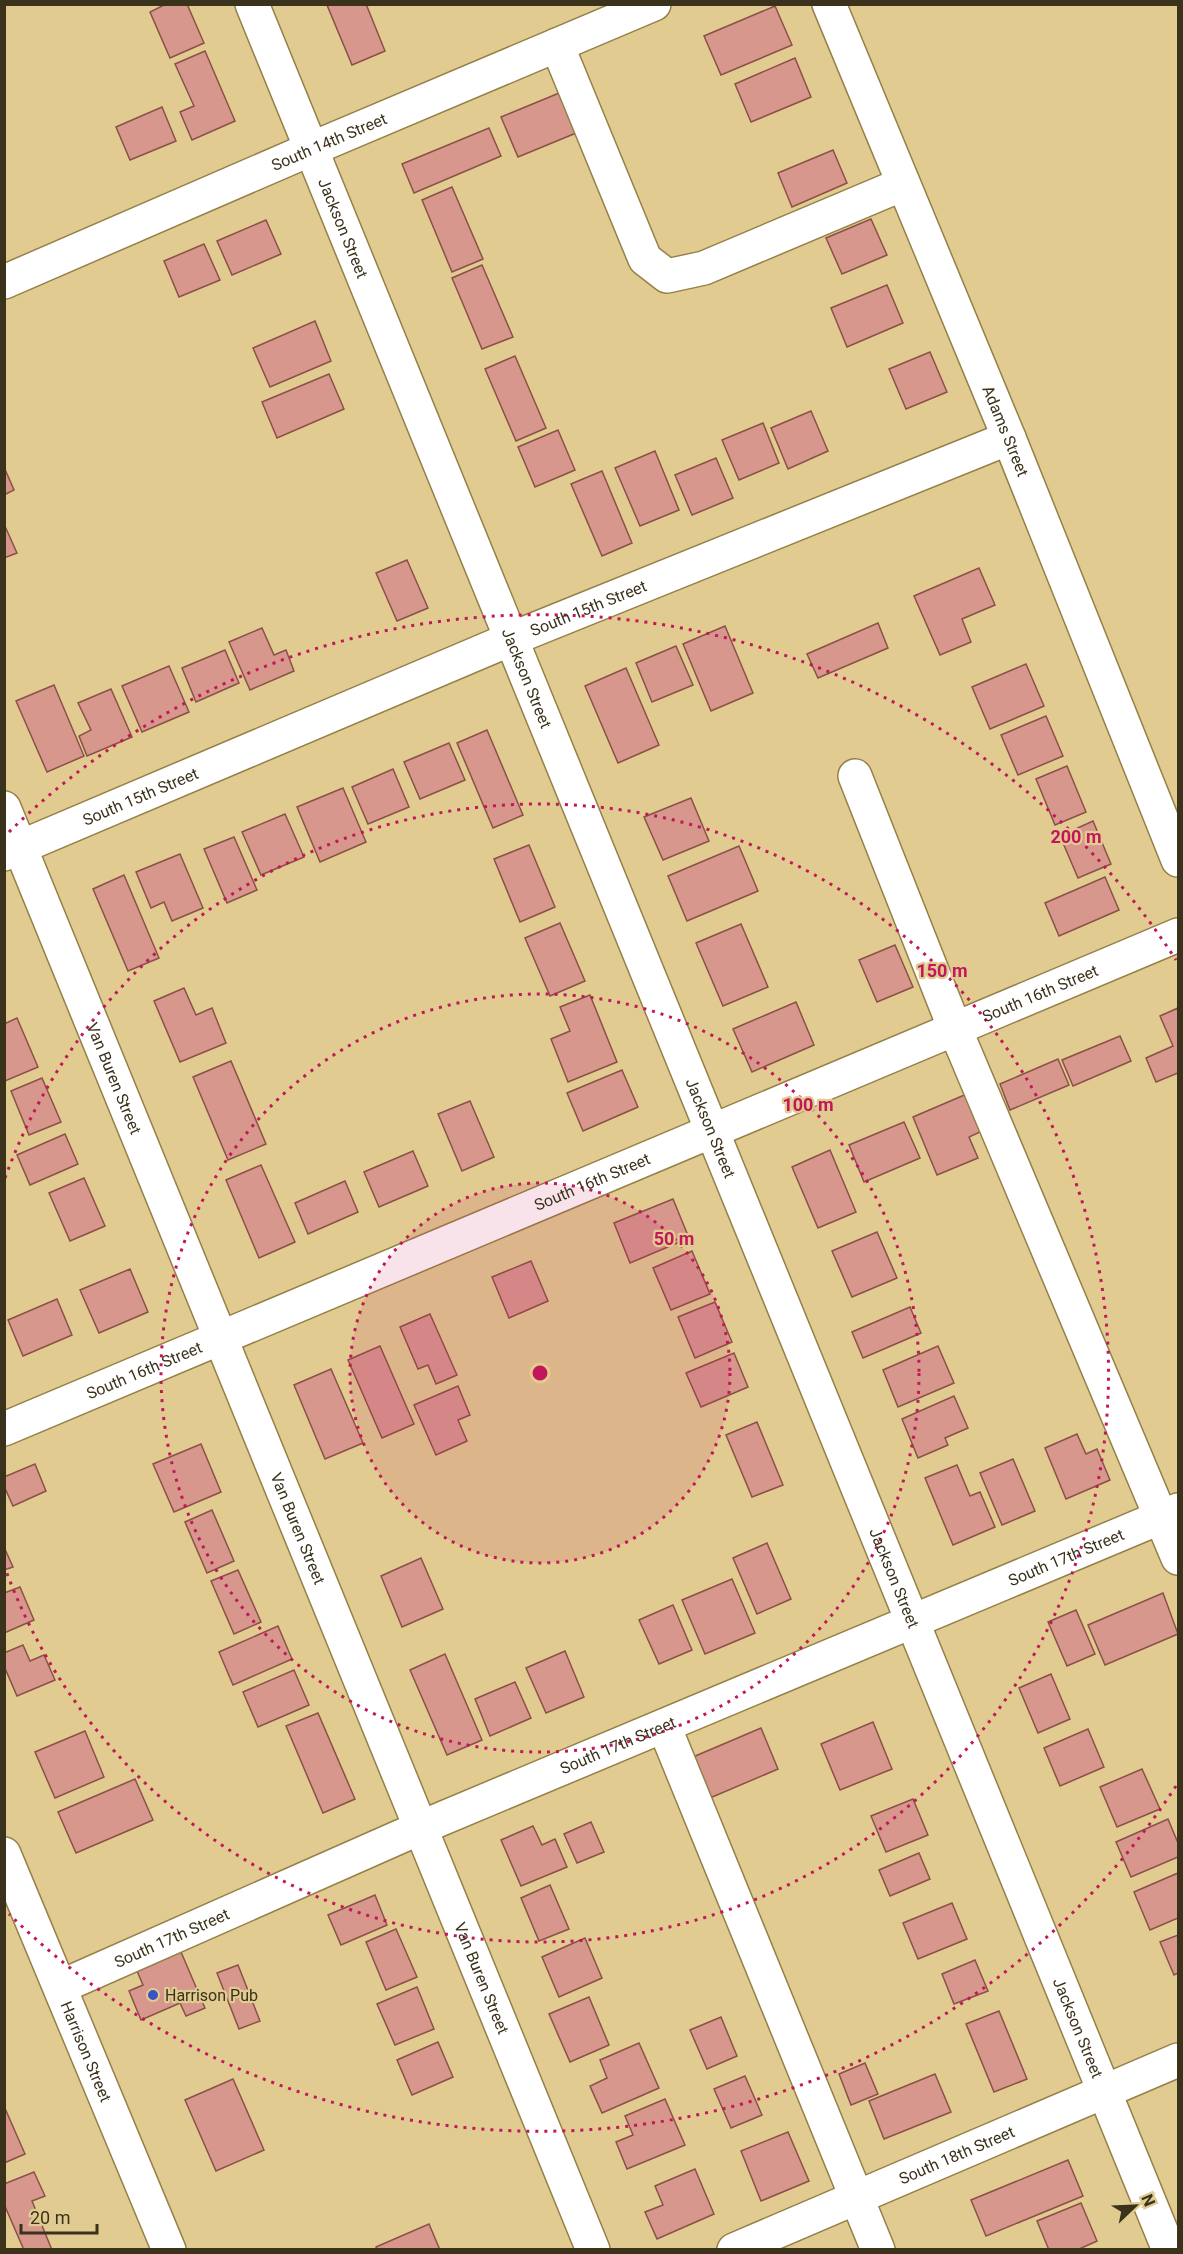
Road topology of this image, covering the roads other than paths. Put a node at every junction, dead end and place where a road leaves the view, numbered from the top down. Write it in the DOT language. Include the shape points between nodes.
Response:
graph roads {
  1 [pos="252,4"];
  2 [pos="654,4"];
  3 [pos="829,4"];
  4 [pos="557,45"];
  5 [pos="311,149"];
  6 [pos="903,184"];
  7 [pos="4,282"];
  8 [pos="1009,438"];
  9 [pos="511,639"];
  10 [pos="855,776"];
  11 [pos="4,808"];
  12 [pos="12,850"];
  13 [pos="1179,860"];
  14 [pos="1179,935"];
  15 [pos="955,1029"];
  16 [pos="712,1132"];
  17 [pos="220,1340"];
  18 [pos="4,1429"];
  19 [pos="1170,1513"];
  20 [pos="1179,1558"];
  21 [pos="914,1622"];
  22 [pos="664,1726"];
  23 [pos="422,1827"];
  24 [pos="4,1854"];
  25 [pos="17,1921"];
  26 [pos="60,1987"];
  27 [pos="1179,2060"];
  28 [pos="1105,2092"];
  29 [pos="856,2197"];
  30 [pos="168,2250"];
  31 [pos="593,2250"];
  32 [pos="734,2250"];
  33 [pos="878,2250"];
  34 [pos="1169,2250"];
  1 -- 5 [label="street, Jackson Street"];
  2 -- 4 [label="street, South 14th Street"];
  3 -- 6 [label="street, Adams Street"];
  4 -- 5 [label="street, South 14th Street"];
  4 -- 6 [label="street" via="645,260 667,276 704,268"];
  5 -- 7 [label="street, South 14th Street"];
  5 -- 9 [label="street, Jackson Street"];
  6 -- 8 [label="street, Adams Street"];
  8 -- 9 [label="street, South 15th Street"];
  8 -- 13 [label="street, Adams Street"];
  9 -- 12 [label="street, South 15th Street"];
  9 -- 16 [label="street, Jackson Street"];
  10 -- 15 [label="street"];
  11 -- 12 [label="street, Van Buren Street"];
  12 -- 17 [label="street, Van Buren Street"];
  14 -- 15 [label="street, South 16th Street"];
  15 -- 16 [label="street, South 16th Street"];
  15 -- 19 [label="street"];
  16 -- 17 [label="street, South 16th Street"];
  16 -- 21 [label="street, Jackson Street"];
  17 -- 18 [label="street, South 16th Street"];
  17 -- 23 [label="street, Van Buren Street"];
  19 -- 20 [label="street"];
  19 -- 21 [label="street, South 17th Street"];
  21 -- 22 [label="street, South 17th Street"];
  21 -- 28 [label="street, Jackson Street"];
  22 -- 23 [label="street, South 17th Street"];
  22 -- 29 [label="street"];
  23 -- 26 [label="street, South 17th Street"];
  23 -- 31 [label="street, Van Buren Street"];
  24 -- 25 [label="street, Harrison Street"];
  25 -- 26 [label="street, Harrison Street"];
  26 -- 30 [label="street, Harrison Street"];
  27 -- 28 [label="street, South 18th Street"];
  28 -- 29 [label="street, South 18th Street"];
  28 -- 34 [label="street, Jackson Street"];
  29 -- 32 [label="street, South 18th Street"];
  29 -- 33 [label="street"];
}
